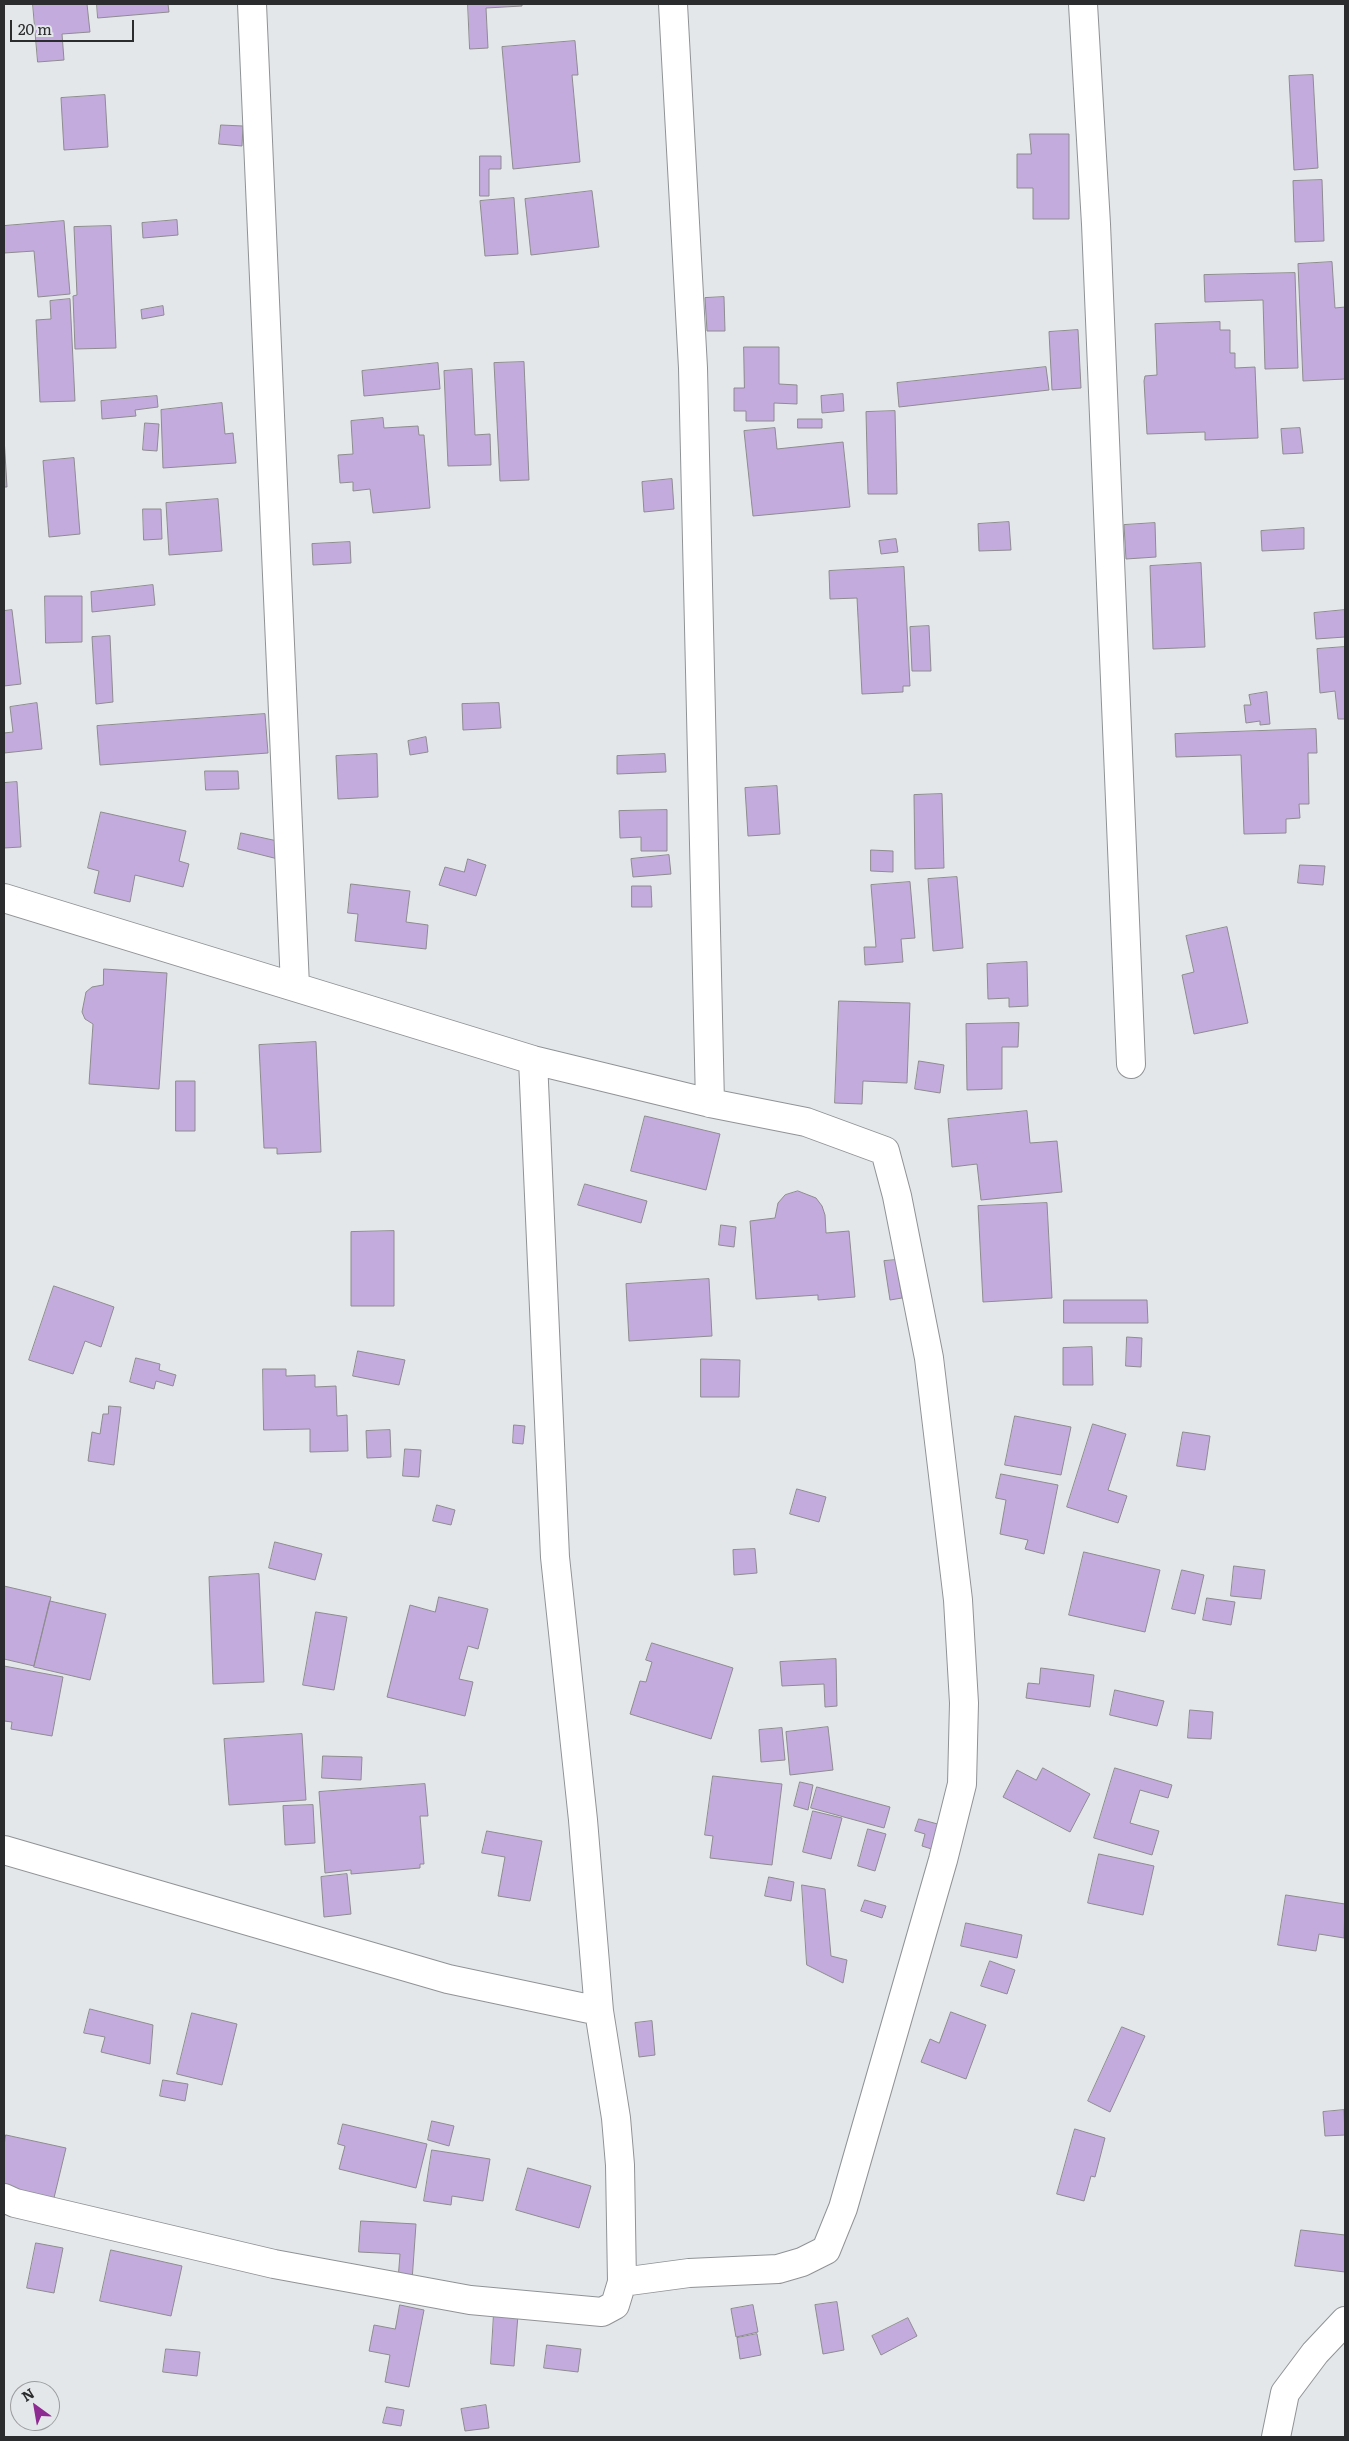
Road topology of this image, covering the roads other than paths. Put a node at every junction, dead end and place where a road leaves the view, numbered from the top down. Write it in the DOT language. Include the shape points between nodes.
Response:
graph roads {
  1 [pos="252,4"];
  2 [pos="673,4"];
  3 [pos="1083,4"];
  4 [pos="4,898"];
  5 [pos="295,986"];
  6 [pos="533,1060"];
  7 [pos="1131,1064"];
  8 [pos="710,1103"];
  9 [pos="4,1850"];
  10 [pos="599,2011"];
  11 [pos="4,2198"];
  12 [pos="622,2282"];
  13 [pos="1345,2321"];
  14 [pos="1276,2437"];
  1 -- 5 [label="street"];
  2 -- 8 [label="street" via="694,368"];
  3 -- 7 [label="street" via="1096,224"];
  4 -- 5 [label="street"];
  5 -- 6 [label="street"];
  6 -- 8 [label="street"];
  6 -- 10 [label="street" via="556,1558"];
  8 -- 12 [label="street" via="806,1122 885,1151 929,1358 958,1600 964,1704 962,1784 844,2208 826,2250 778,2269 689,2273"];
  9 -- 10 [label="street" via="448,1979"];
  10 -- 12 [label="street" via="620,2165"];
  11 -- 12 [label="street" via="274,2264 470,2300 602,2312 615,2305"];
  13 -- 14 [label="street" via="1285,2393"];
}
